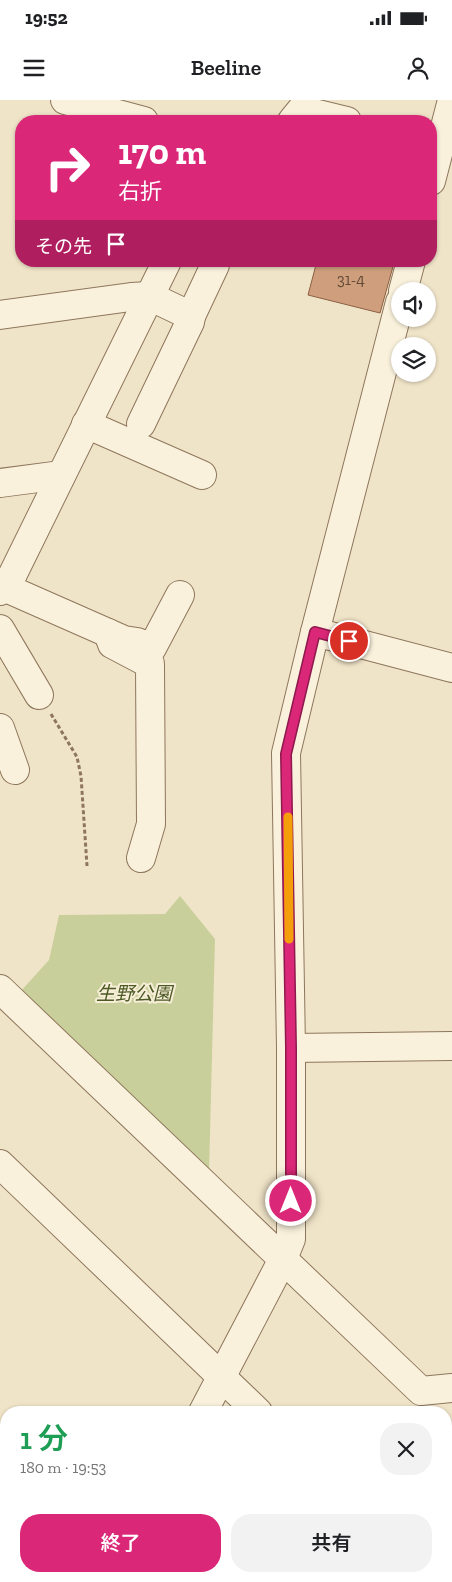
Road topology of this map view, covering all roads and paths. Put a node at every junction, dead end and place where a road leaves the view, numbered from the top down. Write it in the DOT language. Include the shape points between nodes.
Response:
graph roads {
  1 [pos="65,100"];
  2 [pos="147,100"];
  3 [pos="452,100"];
  4 [pos="121,115"];
  5 [pos="144,115"];
  6 [pos="297,115"];
  7 [pos="322,115"];
  8 [pos="441,145"];
  9 [pos="437,159"];
  10 [pos="164,267"];
  11 [pos="214,267"];
  12 [pos="409,267"];
  13 [pos="405,282"];
  14 [pos="149,296"];
  15 [pos="0,315"];
  16 [pos="191,316"];
  17 [pos="394,327"];
  18 [pos="86,424"];
  19 [pos="141,424"];
  20 [pos="62,475"];
  21 [pos="202,475"];
  22 [pos="0,483"];
  23 [pos="3,590"];
  24 [pos="180,595"];
  25 [pos="0,629"];
  26 [pos="315,632"];
  27 [pos="108,633"];
  28 [pos="452,668"];
  29 [pos="39,695"];
  30 [pos="0,728"];
  31 [pos="14,770"];
  32 [pos="141,858"];
  33 [pos="87,866"];
  34 [pos="0,990"];
  35 [pos="452,1046"];
  36 [pos="291,1048"];
  37 [pos="0,1164"];
  38 [pos="283,1259"];
  39 [pos="221,1377"];
  40 [pos="452,1388"];
  41 [pos="206,1406"];
  42 [pos="252,1406"];
  1 -- 4 [label="street"];
  2 -- 5 [label="street"];
  3 -- 8 [label="street"];
  6 -- 7 [label="street" via="301,110"];
  8 -- 9 [label="street"];
  10 -- 14 [label="street"];
  11 -- 16 [label="street"];
  12 -- 13 [label="street"];
  14 -- 15 [label="street"];
  14 -- 16 [label="street"];
  14 -- 18 [label="street"];
  16 -- 19 [label="street"];
  17 -- 26 [label="street"];
  18 -- 20 [label="street"];
  18 -- 21 [label="street"];
  20 -- 22 [label="street"];
  20 -- 23 [label="street"];
  23 -- 27 [label="street"];
  24 -- 27 [label="street" via="152,648"];
  25 -- 29 [label="street"];
  26 -- 28 [label="street"];
  26 -- 36 [label="street" via="286,754"];
  27 -- 32 [label="street" via="112,644 150,664 151,824"];
  29 -- 33 [label="path" via="77,757"];
  30 -- 31 [label="street"];
  34 -- 38 [label="street"];
  35 -- 36 [label="street"];
  36 -- 38 [label="street" via="291,1239"];
  37 -- 39 [label="street"];
  38 -- 39 [label="street"];
  38 -- 40 [label="street" via="422,1391"];
  39 -- 41 [label="street"];
  39 -- 42 [label="street"];
}
